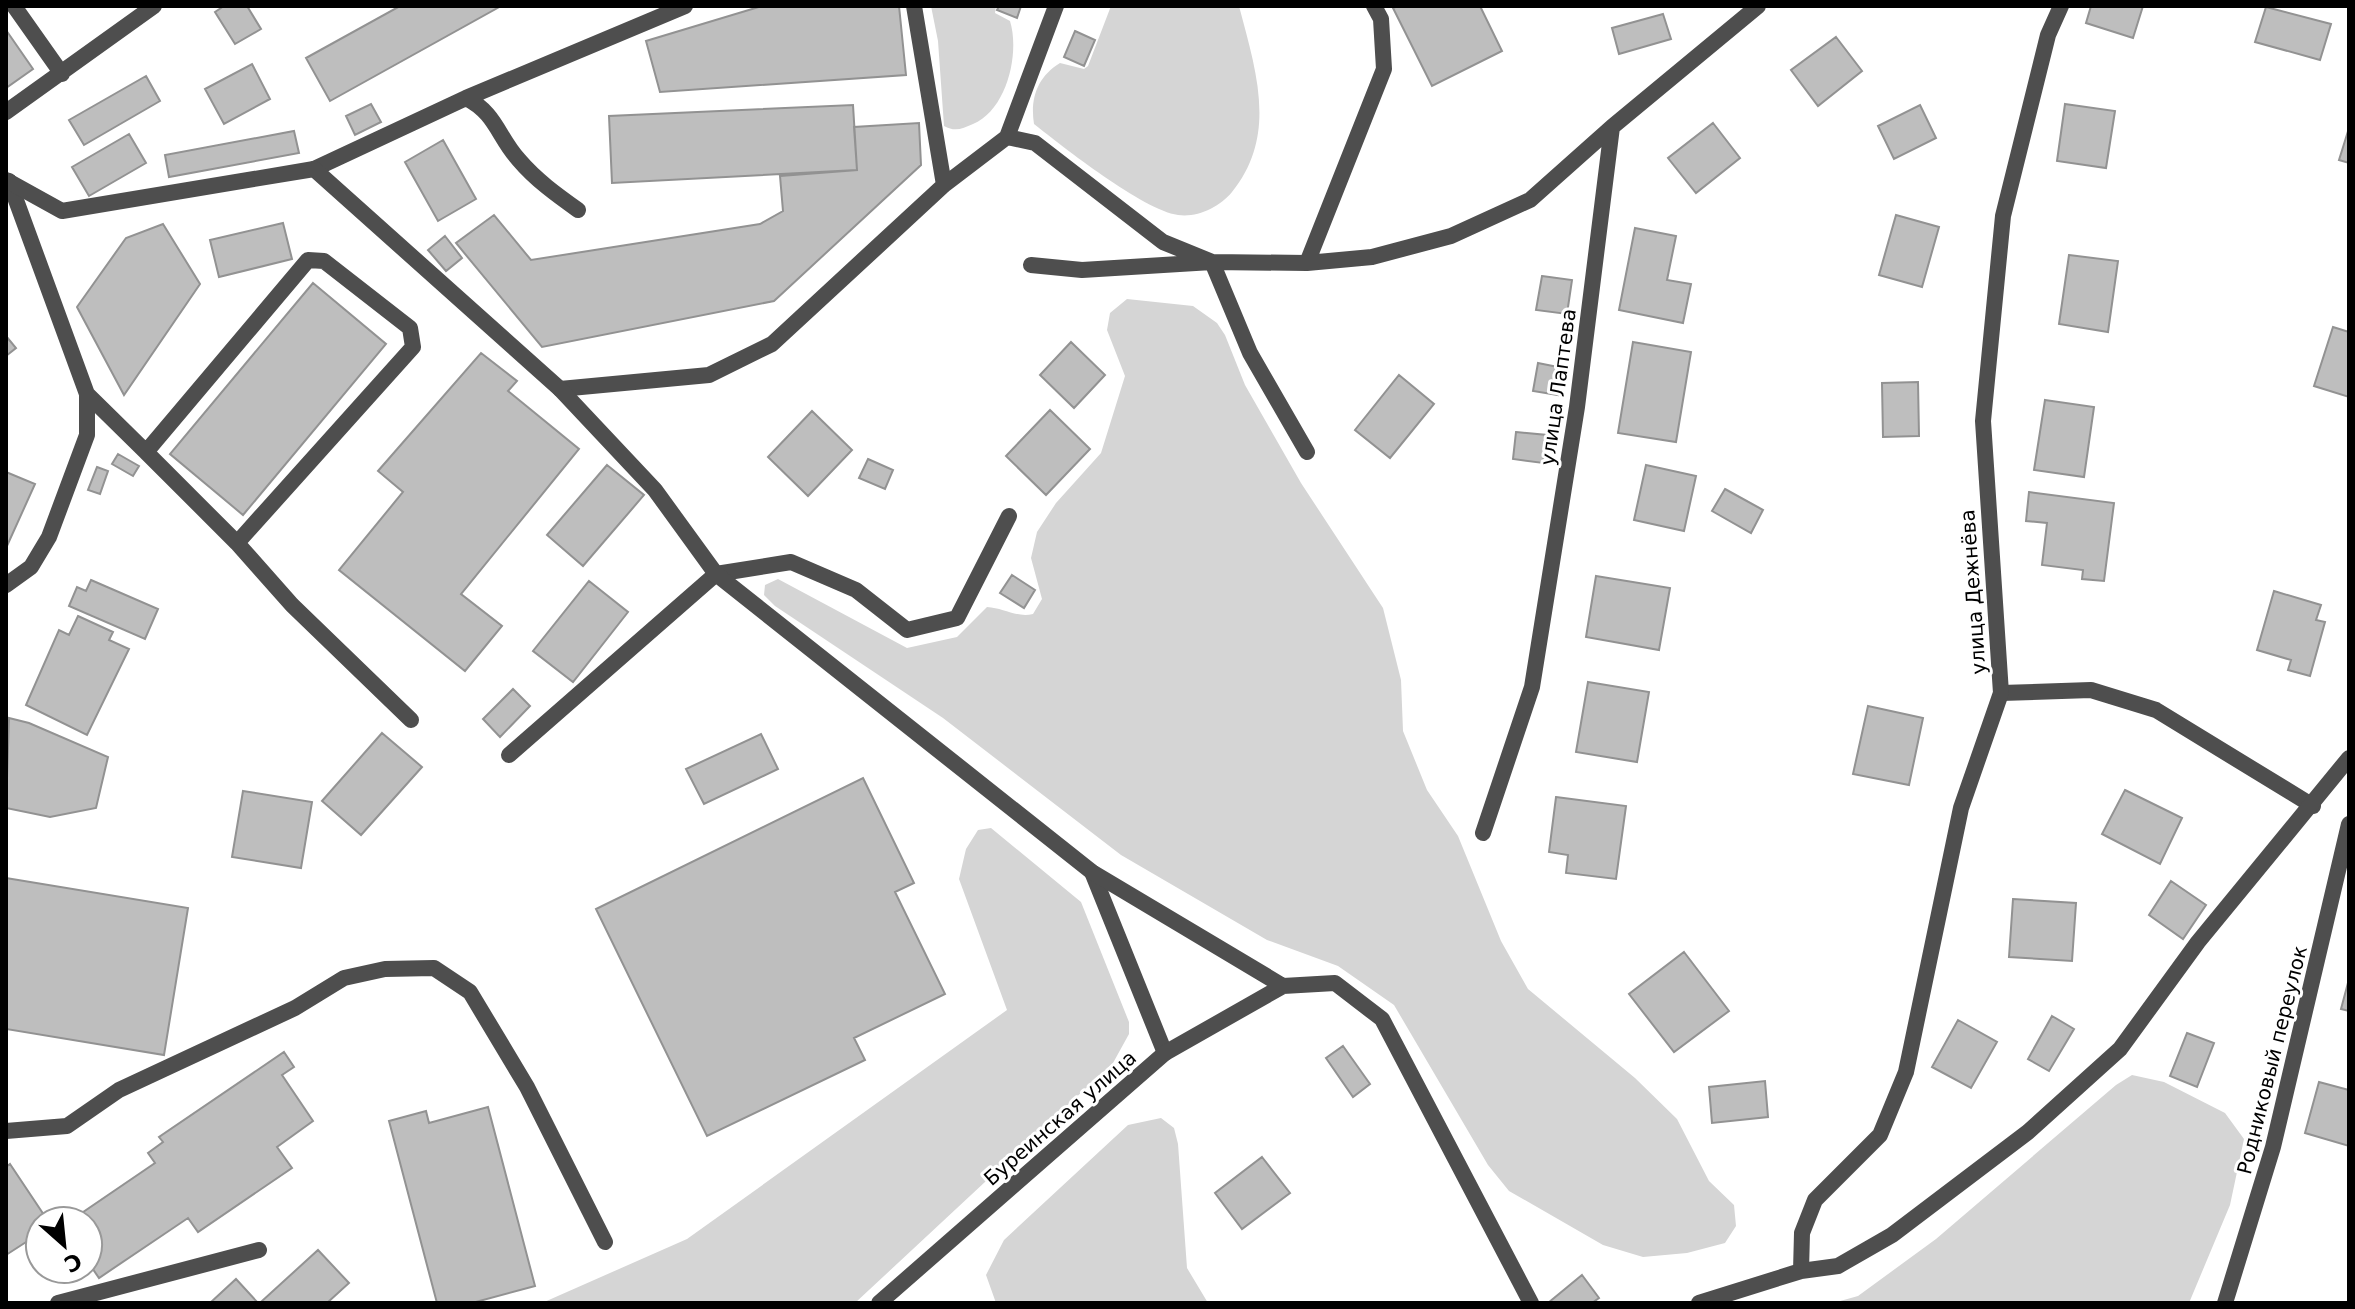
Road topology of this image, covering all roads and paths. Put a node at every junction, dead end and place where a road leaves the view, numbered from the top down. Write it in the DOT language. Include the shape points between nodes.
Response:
graph roads {
  1 [pos="14,6"];
  2 [pos="154,6"];
  3 [pos="685,6"];
  4 [pos="914,6"];
  5 [pos="1056,6"];
  6 [pos="1374,6"];
  7 [pos="1758,6"];
  8 [pos="2061,6"];
  9 [pos="62,74"];
  10 [pos="466,98"];
  11 [pos="6,112"];
  12 [pos="1612,127"];
  13 [pos="1007,137"];
  14 [pos="314,169"];
  15 [pos="7,180"];
  16 [pos="944,185"];
  17 [pos="578,210"];
  18 [pos="1212,262"];
  19 [pos="1307,263"];
  20 [pos="1031,265"];
  21 [pos="560,389"];
  22 [pos="87,394"];
  23 [pos="146,452"];
  24 [pos="1307,452"];
  25 [pos="1009,516"];
  26 [pos="237,543"];
  27 [pos="716,574"];
  28 [pos="6,585"];
  29 [pos="2001,693"];
  30 [pos="411,720"];
  31 [pos="509,755"];
  32 [pos="2349,758"];
  33 [pos="2313,806"];
  34 [pos="2349,824"];
  35 [pos="1483,833"];
  36 [pos="1092,872"];
  37 [pos="1283,986"];
  38 [pos="1165,1053"];
  39 [pos="6,1131"];
  40 [pos="605,1242"];
  41 [pos="259,1250"];
  42 [pos="1801,1271"];
  43 [pos="58,1303"];
  44 [pos="879,1303"];
  45 [pos="1531,1303"];
  46 [pos="1699,1303"];
  47 [pos="2225,1303"];
  1 -- 9 [label="street"];
  2 -- 9 [label="street"];
  3 -- 10 [label="street"];
  4 -- 16 [label="street"];
  5 -- 13 [label="street"];
  6 -- 19 [label="street" via="1381,19 1384,69"];
  7 -- 12 [label="street"];
  8 -- 29 [label="street, улица Дежнёва" via="2048,35 2003,216 1983,421"];
  9 -- 11 [label="street"];
  10 -- 14 [label="street"];
  10 -- 17 [label="street" via="484,108 517,158"];
  12 -- 19 [label="street" via="1530,200 1451,236 1372,257"];
  12 -- 35 [label="street, улица Лаптева" via="1577,407 1532,687"];
  13 -- 16 [label="street"];
  13 -- 18 [label="street" via="1035,143 1163,242"];
  14 -- 15 [label="street" via="62,211"];
  14 -- 21 [label="street"];
  15 -- 22 [label="street"];
  16 -- 21 [label="street" via="772,344 709,375"];
  18 -- 19 [label="street"];
  18 -- 20 [label="street" via="1082,270"];
  18 -- 24 [label="street" via="1250,353"];
  21 -- 27 [label="street" via="655,490"];
  22 -- 23 [label="street"];
  22 -- 28 [label="street" via="87,435 49,537 31,567"];
  23 -- 26 [label="street"];
  23 -- 26 [label="street" via="308,260 324,261 410,328 413,347"];
  25 -- 27 [label="street" via="957,618 907,630 856,590 791,562"];
  26 -- 30 [label="street" via="292,605"];
  27 -- 31 [label="street"];
  27 -- 36 [label="street"];
  29 -- 33 [label="street" via="2091,690 2156,710"];
  29 -- 42 [label="street, улица Дежнёва" via="1961,808 1906,1072 1880,1135 1815,1200 1802,1233"];
  32 -- 33 [label="street"];
  33 -- 42 [label="street" via="2198,942 2120,1049 2028,1132 1892,1235 1838,1266"];
  34 -- 47 [label="street, Родниковый переулок" via="2273,1147"];
  36 -- 37 [label="street"];
  36 -- 38 [label="street"];
  37 -- 38 [label="street, Буреинская улица"];
  37 -- 45 [label="street" via="1335,983 1382,1019"];
  38 -- 44 [label="street, Буреинская улица"];
  39 -- 40 [label="street" via="67,1126 119,1090 295,1008 344,978 385,969 434,968 470,992 527,1087"];
  41 -- 43 [label="street"];
  42 -- 46 [label="street"];
}
